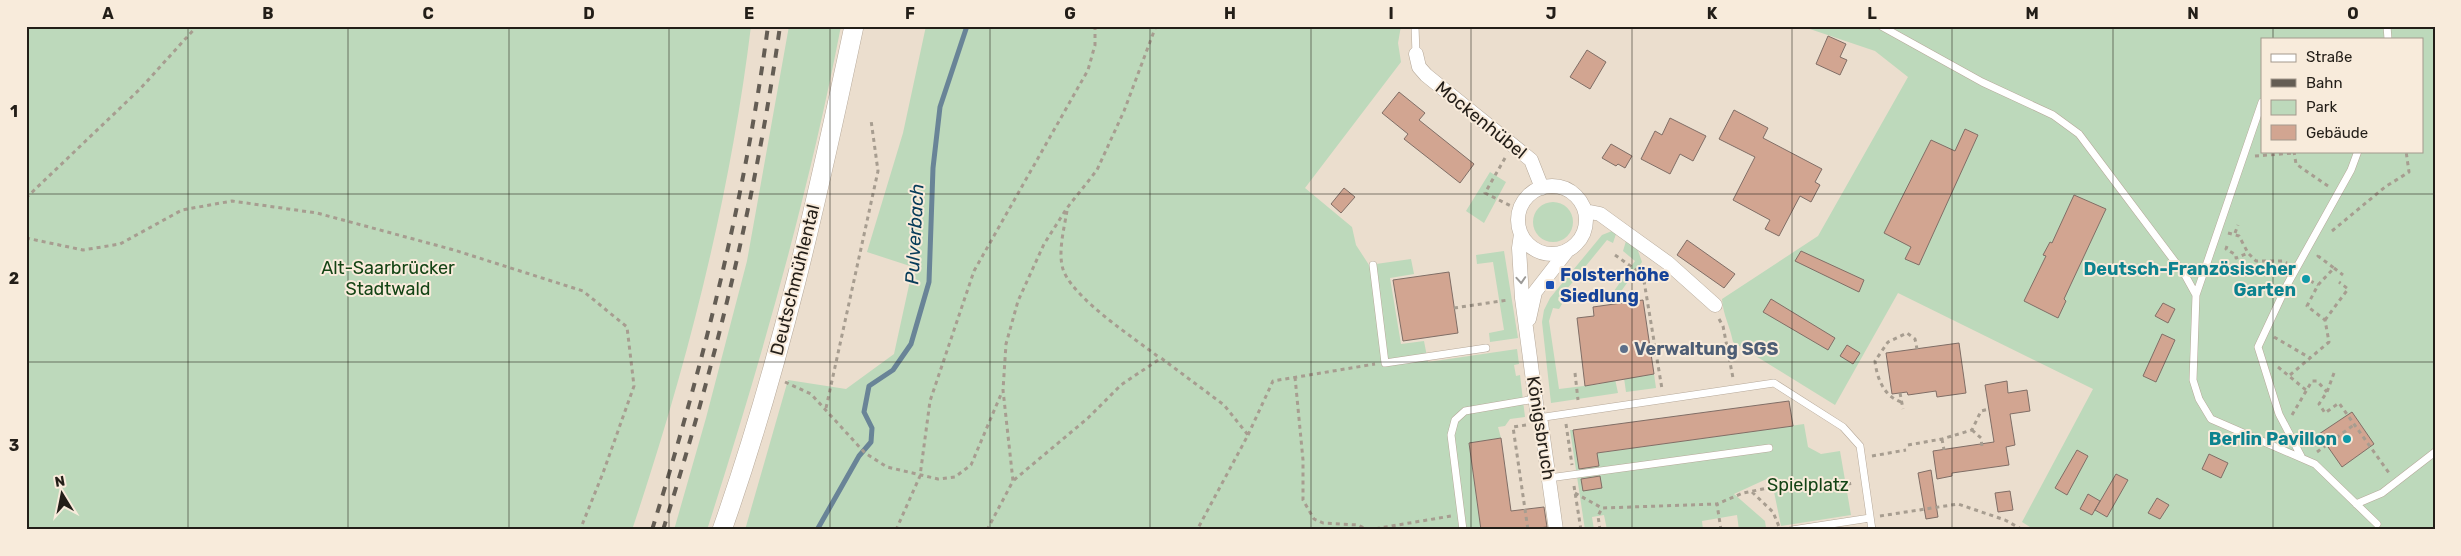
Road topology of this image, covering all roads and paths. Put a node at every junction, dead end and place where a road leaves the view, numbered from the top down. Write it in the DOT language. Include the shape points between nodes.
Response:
graph roads {
  1 [pos="197,26"];
  2 [pos="854,26"];
  3 [pos="1095,26"];
  4 [pos="1156,26"];
  5 [pos="1415,26"];
  6 [pos="1881,26"];
  7 [pos="1416,54"];
  8 [pos="2261,105"];
  9 [pos="871,120"];
  10 [pos="1512,145"];
  11 [pos="2294,152"];
  12 [pos="2358,152"];
  13 [pos="2406,152"];
  14 [pos="2244,156"];
  15 [pos="2329,187"];
  16 [pos="1542,188"];
  17 [pos="26,198"];
  18 [pos="1067,208"];
  19 [pos="1520,210"];
  20 [pos="1584,211"];
  21 [pos="2238,225"];
  22 [pos="2320,228"];
  23 [pos="1521,234"];
  24 [pos="2232,234"];
  25 [pos="26,238"];
  26 [pos="2322,248"];
  27 [pos="1567,251"];
  28 [pos="2248,253"];
  29 [pos="1615,255"];
  30 [pos="2283,261"];
  31 [pos="1373,265"];
  32 [pos="2334,268"];
  33 [pos="1652,272"];
  34 [pos="1643,275"];
  35 [pos="2343,275"];
  36 [pos="2339,282"];
  37 [pos="2196,295"];
  38 [pos="1500,302"];
  39 [pos="1715,305"];
  40 [pos="1454,308"];
  41 [pos="2326,320"];
  42 [pos="1527,327"];
  43 [pos="2264,332"];
  44 [pos="1486,348"];
  45 [pos="1917,349"];
  46 [pos="2258,354"];
  47 [pos="1161,358"];
  48 [pos="2310,358"];
  49 [pos="1386,362"];
  50 [pos="2334,372"];
  51 [pos="1575,373"];
  52 [pos="2290,375"];
  53 [pos="1295,377"];
  54 [pos="784,382"];
  55 [pos="1735,389"];
  56 [pos="1003,390"];
  57 [pos="2306,390"];
  58 [pos="2327,392"];
  59 [pos="1900,393"];
  60 [pos="1535,399"];
  61 [pos="1578,399"];
  62 [pos="1664,399"];
  63 [pos="1902,402"];
  64 [pos="826,408"];
  65 [pos="1903,409"];
  66 [pos="1989,409"];
  67 [pos="1540,420"];
  68 [pos="2355,424"];
  69 [pos="2285,426"];
  70 [pos="1972,430"];
  71 [pos="1248,435"];
  72 [pos="1942,439"];
  73 [pos="1908,445"];
  74 [pos="1982,447"];
  75 [pos="1769,448"];
  76 [pos="1906,450"];
  77 [pos="1944,450"];
  78 [pos="2435,452"];
  79 [pos="1862,457"];
  80 [pos="2304,458"];
  81 [pos="920,476"];
  82 [pos="1549,478"];
  83 [pos="1013,481"];
  84 [pos="2396,483"];
  85 [pos="1866,484"];
  86 [pos="1752,492"];
  87 [pos="1576,493"];
  88 [pos="1717,504"];
  89 [pos="2356,504"];
  90 [pos="1602,508"];
  91 [pos="1461,514"];
  92 [pos="1870,518"];
  93 [pos="2377,524"];
  94 [pos="580,530"];
  95 [pos="722,530"];
  96 [pos="896,530"];
  97 [pos="987,530"];
  98 [pos="1197,530"];
  99 [pos="1368,530"];
  100 [pos="1464,530"];
  101 [pos="1528,530"];
  102 [pos="1556,530"];
  103 [pos="1600,530"];
  104 [pos="1721,530"];
  105 [pos="1780,530"];
  106 [pos="1792,530"];
  107 [pos="1872,530"];
  108 [pos="2023,530"];
  1 -- 17 [label="path" via="140,89"];
  2 -- 95 [label="main road, Deutschmühlental" via="836,118 764,404"];
  3 -- 81 [label="path" via="1095,45 1088,70 974,271 930,402"];
  4 -- 18 [label="path" via="1124,112 1097,170"];
  5 -- 7 [label="lane"];
  6 -- 37 [label="lane" via="1982,82 2053,115 2079,134 2185,275"];
  7 -- 10 [label="street, Mockenhübel" via="1419,67 1426,75"];
  8 -- 14 [label="lane"];
  9 -- 64 [label="path" via="878,171"];
  10 -- 16 [label="street, Mockenhübel" via="1531,160"];
  10 -- 19 [label="path" via="1485,193"];
  11 -- 14 [label="path"];
  11 -- 15 [label="path" via="2296,164"];
  12 -- 22 [label="lane"];
  13 -- 22 [label="path" via="2409,172 2385,187 2330,233"];
  14 -- 37 [label="lane"];
  16 -- 19 [label="street" via="1532,193"];
  16 -- 20 [label="street" via="1552,186 1573,193"];
  18 -- 47 [label="path" via="1062,248 1064,271 1081,295"];
  18 -- 56 [label="path" via="1044,244 1018,301 1006,344"];
  19 -- 23 [label="street, Königsbruch"];
  20 -- 27 [label="street, Königsbruch" via="1586,220 1581,238"];
  20 -- 39 [label="street" via="1600,214 1668,264"];
  21 -- 24 [label="path"];
  22 -- 43 [label="lane"];
  23 -- 27 [label="street" via="1530,246 1544,253"];
  23 -- 42 [label="street, Königsbruch, one-way" via="1519,248"];
  24 -- 28 [label="path" via="2241,239"];
  24 -- 28 [label="path" via="2226,249 2236,258"];
  25 -- 94 [label="path" via="83,250 111,246 182,210 232,201 317,213 454,250 583,292 627,327 634,386"];
  26 -- 32 [label="path" via="2318,256"];
  27 -- 42 [label="street, Königsbruch" via="1535,292"];
  28 -- 30 [label="path" via="2256,260"];
  29 -- 34 [label="path"];
  31 -- 49 [label="lane"];
  32 -- 35 [label="path"];
  32 -- 41 [label="path" via="2318,285 2306,306"];
  33 -- 34 [label="path"];
  34 -- 62 [label="path"];
  36 -- 41 [label="path" via="2348,289"];
  37 -- 80 [label="lane" via="2193,380 2211,419"];
  38 -- 40 [label="path"];
  39 -- 55 [label="path"];
  41 -- 48 [label="path" via="2330,342"];
  42 -- 60 [label="street, Königsbruch"];
  43 -- 46 [label="lane"];
  43 -- 48 [label="path"];
  44 -- 49 [label="lane"];
  45 -- 63 [label="path" via="1915,339 1907,333 1888,342 1875,361 1882,386 1890,398"];
  46 -- 52 [label="path"];
  46 -- 69 [label="lane"];
  47 -- 71 [label="path" via="1224,405"];
  47 -- 83 [label="path" via="1121,385 1088,418"];
  48 -- 52 [label="path"];
  49 -- 53 [label="path"];
  50 -- 58 [label="path"];
  51 -- 61 [label="path"];
  52 -- 57 [label="path"];
  53 -- 71 [label="path" via="1273,381"];
  53 -- 99 [label="path" via="1303,460 1303,500 1314,519 1358,525"];
  54 -- 64 [label="path" via="811,394"];
  55 -- 62 [label="lane"];
  55 -- 79 [label="lane" via="1774,383 1843,427 1860,446"];
  56 -- 81 [label="path" via="971,465 955,476 938,479"];
  56 -- 83 [label="path"];
  57 -- 58 [label="path" via="2315,380"];
  57 -- 69 [label="path"];
  58 -- 68 [label="path" via="2318,404 2325,413 2339,403"];
  59 -- 63 [label="path"];
  60 -- 67 [label="street, Königsbruch"];
  60 -- 91 [label="lane" via="1479,407 1465,411 1455,420 1452,435"];
  62 -- 67 [label="lane"];
  63 -- 65 [label="path"];
  64 -- 81 [label="path" via="865,453 887,467"];
  66 -- 70 [label="path" via="1982,411"];
  67 -- 82 [label="street, Königsbruch"];
  67 -- 101 [label="path" via="1513,427"];
  68 -- 80 [label="path"];
  68 -- 84 [label="path"];
  69 -- 80 [label="lane"];
  70 -- 72 [label="path"];
  70 -- 74 [label="path" via="1981,438"];
  71 -- 98 [label="path"];
  72 -- 73 [label="path"];
  72 -- 77 [label="path"];
  75 -- 82 [label="lane"];
  76 -- 79 [label="path"];
  78 -- 84 [label="lane"];
  79 -- 85 [label="lane"];
  80 -- 89 [label="lane" via="2315,464"];
  81 -- 96 [label="path"];
  82 -- 102 [label="street, Königsbruch"];
  83 -- 97 [label="path"];
  84 -- 89 [label="lane" via="2382,494"];
  85 -- 86 [label="path" via="1793,483"];
  85 -- 92 [label="lane"];
  86 -- 88 [label="path"];
  86 -- 105 [label="path" via="1773,512"];
  87 -- 90 [label="path"];
  88 -- 90 [label="path"];
  88 -- 104 [label="path"];
  89 -- 93 [label="lane"];
  90 -- 103 [label="path" via="1598,516"];
  91 -- 99 [label="path"];
  91 -- 100 [label="lane"];
  92 -- 106 [label="lane"];
  92 -- 107 [label="lane"];
  92 -- 108 [label="path" via="1958,504 2005,520"];
}
